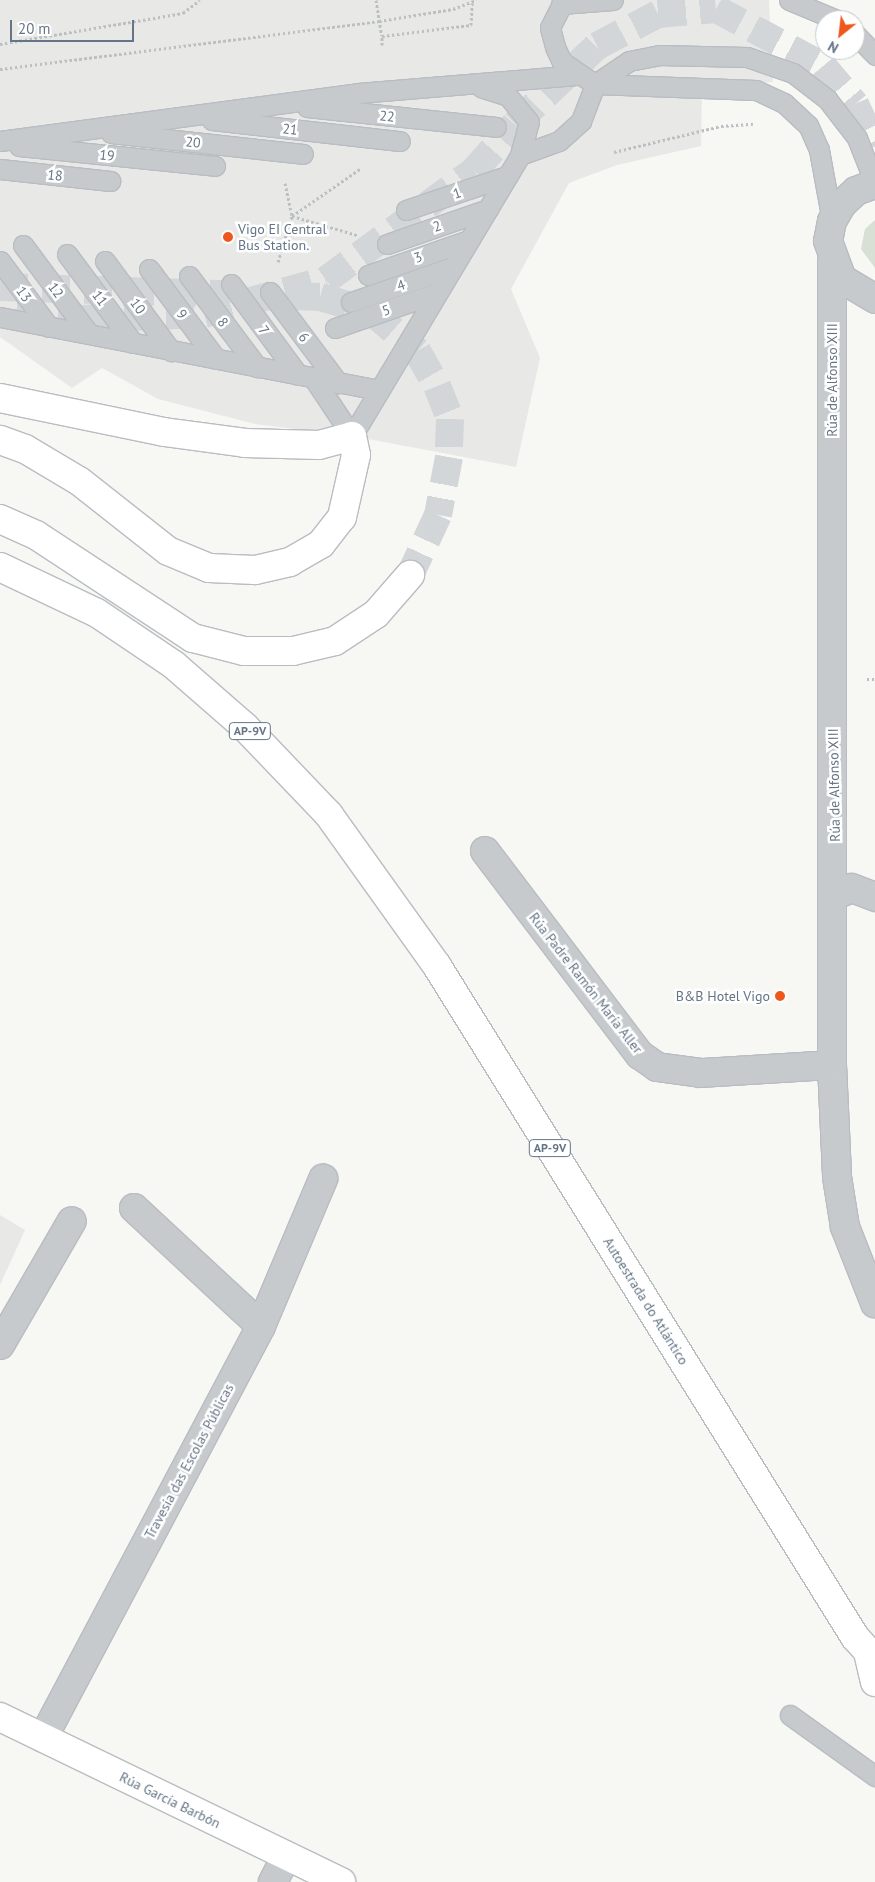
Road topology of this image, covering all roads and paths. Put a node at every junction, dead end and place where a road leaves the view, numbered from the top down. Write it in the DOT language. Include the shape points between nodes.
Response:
graph roads {
  1 [pos="200,0"];
  2 [pos="376,0"];
  3 [pos="476,0"];
  4 [pos="613,0"];
  5 [pos="789,0"];
  6 [pos="562,2"];
  7 [pos="472,3"];
  8 [pos="815,11"];
  9 [pos="379,21"];
  10 [pos="382,36"];
  11 [pos="0,44"];
  12 [pos="865,44"];
  13 [pos="382,45"];
  14 [pos="875,55"];
  15 [pos="0,69"];
  16 [pos="576,75"];
  17 [pos="473,84"];
  18 [pos="595,84"];
  19 [pos="279,104"];
  20 [pos="181,117"];
  21 [pos="761,126"];
  22 [pos="496,127"];
  23 [pos="82,130"];
  24 [pos="400,141"];
  25 [pos="0,143"];
  26 [pos="614,152"];
  27 [pos="303,154"];
  28 [pos="520,155"];
  29 [pos="214,166"];
  30 [pos="362,168"];
  31 [pos="0,169"];
  32 [pos="283,174"];
  33 [pos="507,176"];
  34 [pos="110,181"];
  35 [pos="875,184"];
  36 [pos="488,209"];
  37 [pos="406,210"];
  38 [pos="292,216"];
  39 [pos="832,221"];
  40 [pos="469,240"];
  41 [pos="387,244"];
  42 [pos="23,245"];
  43 [pos="66,254"];
  44 [pos="0,261"];
  45 [pos="104,261"];
  46 [pos="832,262"];
  47 [pos="452,267"];
  48 [pos="149,269"];
  49 [pos="368,275"];
  50 [pos="189,276"];
  51 [pos="231,284"];
  52 [pos="270,292"];
  53 [pos="436,293"];
  54 [pos="875,298"];
  55 [pos="351,302"];
  56 [pos="2,315"];
  57 [pos="49,327"];
  58 [pos="335,328"];
  59 [pos="89,334"];
  60 [pos="133,343"];
  61 [pos="171,351"];
  62 [pos="216,360"];
  63 [pos="257,367"];
  64 [pos="306,377"];
  65 [pos="338,382"];
  66 [pos="378,390"];
  67 [pos="0,398"];
  68 [pos="352,436"];
  69 [pos="0,440"];
  70 [pos="0,519"];
  71 [pos="0,566"];
  72 [pos="410,575"];
  73 [pos="486,850"];
  74 [pos="835,895"];
  75 [pos="875,897"];
  76 [pos="832,1065"];
  77 [pos="323,1179"];
  78 [pos="134,1208"];
  79 [pos="72,1221"];
  80 [pos="875,1303"];
  81 [pos="261,1326"];
  82 [pos="0,1345"];
  83 [pos="866,1649"];
  84 [pos="875,1682"];
  85 [pos="790,1715"];
  86 [pos="0,1717"];
  87 [pos="43,1738"];
  88 [pos="875,1776"];
  89 [pos="286,1856"];
  90 [pos="273,1882"];
  91 [pos="341,1882"];
  1 -- 11 [label="path" via="182,13"];
  2 -- 9 [label="path"];
  3 -- 7 [label="path"];
  4 -- 6 [label="lane"];
  5 -- 8 [label="lane"];
  6 -- 16 [label="lane" via="550,28 562,62"];
  7 -- 9 [label="path"];
  7 -- 10 [label="path" via="471,25"];
  9 -- 10 [label="path"];
  9 -- 15 [label="path"];
  10 -- 13 [label="path"];
  12 -- 14 [label="lane"];
  16 -- 17 [label="lane"];
  16 -- 18 [label="lane"];
  17 -- 19 [label="lane"];
  17 -- 28 [label="lane" via="508,96 529,122"];
  18 -- 28 [label="lane" via="581,122 559,141"];
  18 -- 35 [label="lane" via="629,62 658,55 759,59 794,73 828,99 857,138"];
  18 -- 39 [label="lane" via="756,90 784,103 808,125 819,150"];
  19 -- 20 [label="lane"];
  19 -- 22 [label="lane, 22"];
  20 -- 23 [label="lane"];
  20 -- 24 [label="lane, 21"];
  21 -- 26 [label="path" via="721,126"];
  23 -- 25 [label="lane"];
  23 -- 27 [label="lane, 20"];
  25 -- 29 [label="lane, 19"];
  28 -- 33 [label="lane"];
  30 -- 38 [label="path"];
  31 -- 34 [label="lane, 18"];
  32 -- 38 [label="path"];
  33 -- 36 [label="lane"];
  33 -- 37 [label="lane, 1"];
  35 -- 39 [label="street" via="856,191"];
  36 -- 40 [label="lane"];
  36 -- 41 [label="lane, 2"];
  38 -- 41 [label="path"];
  38 -- 52 [label="path"];
  39 -- 46 [label="street, Rúa de Alfonso XIII" via="828,241"];
  40 -- 47 [label="lane"];
  40 -- 49 [label="lane, 3"];
  42 -- 59 [label="lane, 12"];
  43 -- 60 [label="lane, 11"];
  44 -- 57 [label="lane, 13"];
  45 -- 61 [label="lane, 10"];
  46 -- 54 [label="street" via="857,292"];
  46 -- 74 [label="street, Rúa de Alfonso XIII"];
  47 -- 53 [label="lane"];
  47 -- 55 [label="lane, 4"];
  48 -- 62 [label="lane, 9"];
  50 -- 63 [label="lane, 8"];
  51 -- 64 [label="lane, 7"];
  52 -- 65 [label="lane, 6"];
  53 -- 58 [label="lane, 5"];
  53 -- 66 [label="lane"];
  56 -- 57 [label="lane"];
  57 -- 59 [label="lane"];
  59 -- 60 [label="lane"];
  60 -- 61 [label="lane"];
  61 -- 62 [label="lane"];
  62 -- 63 [label="lane"];
  63 -- 64 [label="lane"];
  64 -- 65 [label="lane"];
  64 -- 68 [label="lane, 7"];
  65 -- 66 [label="lane"];
  66 -- 68 [label="lane"];
  67 -- 68 [label="main road" via="164,432 245,443 319,445"];
  68 -- 69 [label="main road" via="355,465 342,517 321,544 290,562 255,570 209,568 168,551 79,481 26,448"];
  70 -- 72 [label="main road" via="36,535 193,638 244,651 293,651 335,641 376,614"];
  71 -- 83 [label="main road, Autoestrada do Atlántico / AP-9V" via="97,614 174,665 246,727 329,815 437,966"];
  73 -- 76 [label="street, Rúa Padre Ramón María Aller" via="640,1055 657,1067 701,1073"];
  74 -- 75 [label="street" via="852,888"];
  74 -- 76 [label="street, Rúa de Alfonso XIII"];
  76 -- 80 [label="street, Rúa de Alfonso XIII" via="837,1177 845,1227"];
  77 -- 81 [label="street, Travesía das Escolas Públicas"];
  78 -- 81 [label="street"];
  79 -- 82 [label="street"];
  81 -- 87 [label="street, Travesía das Escolas Públicas"];
  83 -- 84 [label="main road, Autoestrada do Atlántico"];
  85 -- 88 [label="lane"];
  86 -- 87 [label="main road, Rúa García Barbón"];
  87 -- 89 [label="main road, Rúa García Barbón"];
  89 -- 90 [label="street"];
  89 -- 91 [label="main road, Rúa García Barbón"];
}
